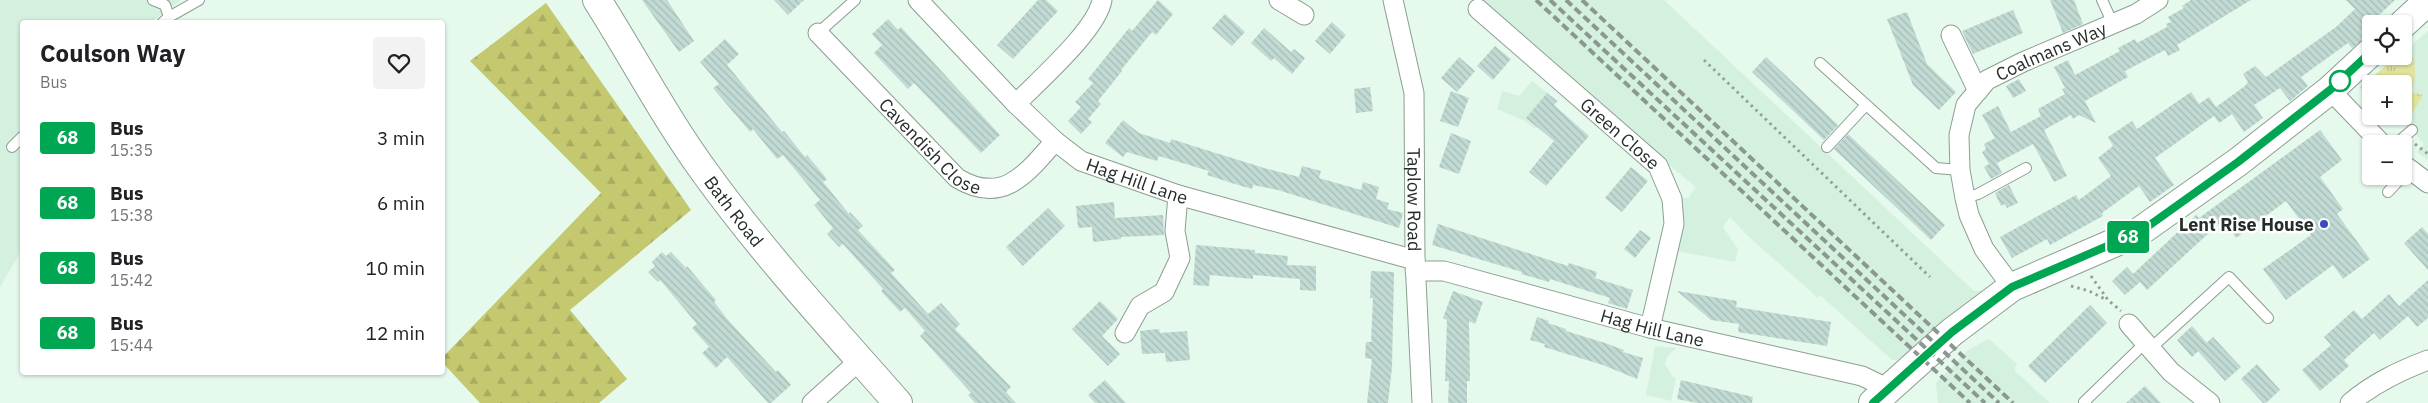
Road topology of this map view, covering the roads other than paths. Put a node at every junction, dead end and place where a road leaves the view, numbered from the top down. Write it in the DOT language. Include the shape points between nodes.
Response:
graph roads {
  1 [pos="153,0"];
  2 [pos="199,0"];
  3 [pos="597,0"];
  4 [pos="855,0"];
  5 [pos="918,0"];
  6 [pos="1102,0"];
  7 [pos="1279,0"];
  8 [pos="1393,0"];
  9 [pos="2102,0"];
  10 [pos="2158,0"];
  11 [pos="2428,1"];
  12 [pos="1478,9"];
  13 [pos="1304,15"];
  14 [pos="2412,16"];
  15 [pos="166,20"];
  16 [pos="2113,24"];
  17 [pos="818,33"];
  18 [pos="1951,35"];
  19 [pos="2362,60"];
  20 [pos="1820,63"];
  21 [pos="2330,90"];
  22 [pos="1978,91"];
  23 [pos="1016,104"];
  24 [pos="1866,105"];
  25 [pos="2412,130"];
  26 [pos="2373,135"];
  27 [pos="2406,135"];
  28 [pos="20,139"];
  29 [pos="1056,141"];
  30 [pos="12,147"];
  31 [pos="1827,147"];
  32 [pos="2026,168"];
  33 [pos="1960,170"];
  34 [pos="2412,175"];
  35 [pos="2428,183"];
  36 [pos="2394,185"];
  37 [pos="2388,192"];
  38 [pos="1178,195"];
  39 [pos="1965,198"];
  40 [pos="1415,265"];
  41 [pos="2012,287"];
  42 [pos="2126,318"];
  43 [pos="2268,318"];
  44 [pos="1650,328"];
  45 [pos="1125,333"];
  46 [pos="2148,346"];
  47 [pos="860,360"];
  48 [pos="2428,360"];
  49 [pos="1881,396"];
  50 [pos="812,403"];
  51 [pos="898,403"];
  52 [pos="1422,403"];
  53 [pos="2086,403"];
  54 [pos="2210,403"];
  55 [pos="2350,403"];
  1 -- 15 [label="lane" via="164,5"];
  2 -- 15 [label="lane"];
  3 -- 47 [label="street, Bath Road" via="655,98 706,174 776,264"];
  4 -- 17 [label="lane"];
  5 -- 23 [label="street, Hag Hill Lane"];
  6 -- 23 [label="street" via="1086,31"];
  7 -- 13 [label="street"];
  8 -- 40 [label="street, Taplow Road" via="1414,93"];
  9 -- 16 [label="lane"];
  10 -- 16 [label="street, Coalmans Way"];
  11 -- 14 [label="street"];
  12 -- 44 [label="street, Green Close" via="1658,166 1672,199 1674,224"];
  16 -- 22 [label="street, Coalmans Way" via="2023,62 1987,80"];
  17 -- 29 [label="street, Cavendish Close" via="965,184 986,189 1005,187 1031,170"];
  18 -- 22 [label="street"];
  19 -- 21 [label="street"];
  20 -- 24 [label="lane"];
  21 -- 26 [label="street"];
  21 -- 41 [label="street" via="2238,162 2140,232"];
  22 -- 33 [label="street, Coalmans Way" via="1966,105 1959,135"];
  23 -- 29 [label="street, Hag Hill Lane"];
  24 -- 31 [label="lane"];
  24 -- 33 [label="lane" via="1936,168"];
  25 -- 27 [label="lane"];
  28 -- 30 [label="lane"];
  29 -- 38 [label="street, Hag Hill Lane" via="1081,161"];
  32 -- 39 [label="lane"];
  33 -- 39 [label="street, Coalmans Way"];
  34 -- 35 [label="street"];
  36 -- 37 [label="lane"];
  38 -- 40 [label="street, Hag Hill Lane"];
  38 -- 45 [label="street" via="1175,231 1180,258 1164,292 1140,306"];
  39 -- 41 [label="street, Coalmans Way" via="1984,250"];
  40 -- 44 [label="street, Hag Hill Lane"];
  40 -- 52 [label="street, Taplow Road"];
  41 -- 49 [label="street" via="1952,332"];
  42 -- 46 [label="street"];
  43 -- 46 [label="lane" via="2229,277"];
  44 -- 49 [label="street, Hag Hill Lane" via="1862,376"];
  46 -- 53 [label="lane"];
  46 -- 54 [label="street" via="2182,381"];
  47 -- 50 [label="street"];
  47 -- 51 [label="street, Bath Road"];
  48 -- 55 [label="street" via="2387,377"];
}
